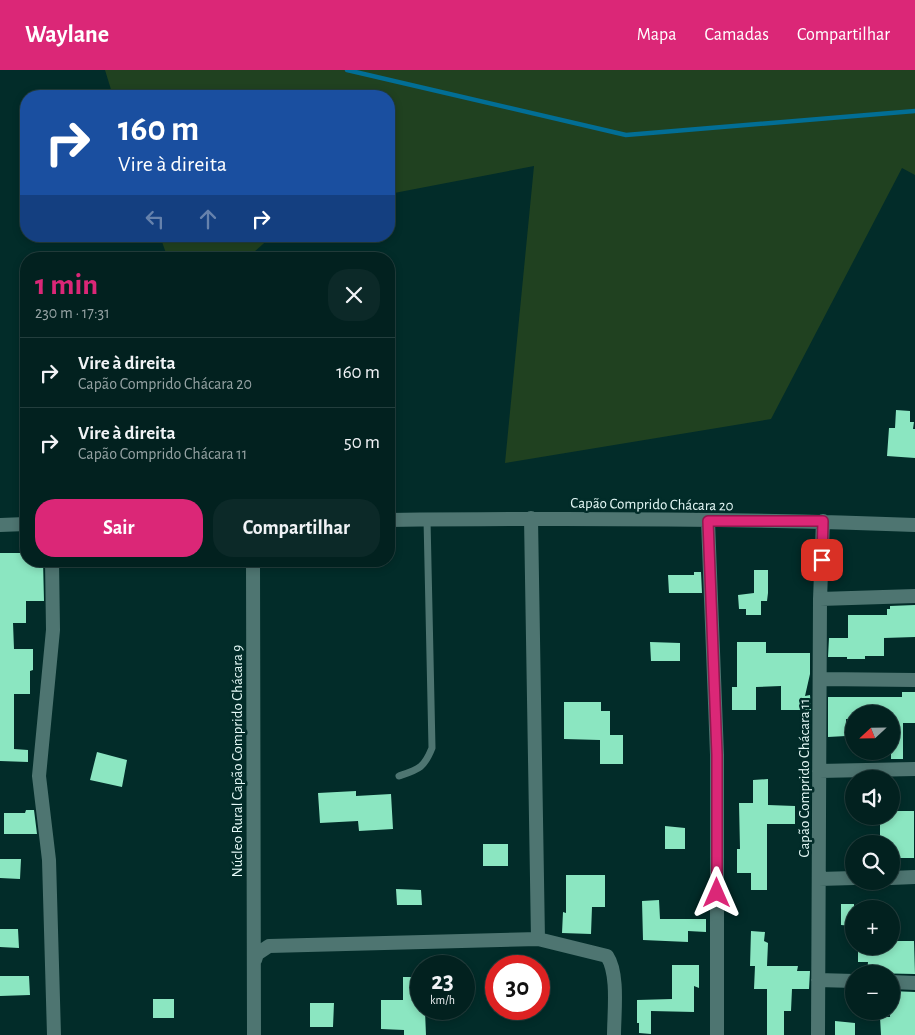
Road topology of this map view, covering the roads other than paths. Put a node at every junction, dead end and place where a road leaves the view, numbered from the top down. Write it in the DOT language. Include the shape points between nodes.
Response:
graph roads {
  1 [pos="530,518"];
  2 [pos="395,520"];
  3 [pos="427,520"];
  4 [pos="708,521"];
  5 [pos="823,521"];
  6 [pos="20,524"];
  7 [pos="915,524"];
  8 [pos="0,525"];
  9 [pos="52,567"];
  10 [pos="253,567"];
  11 [pos="915,596"];
  12 [pos="820,599"];
  13 [pos="820,679"];
  14 [pos="915,680"];
  15 [pos="915,769"];
  16 [pos="819,771"];
  17 [pos="399,776"];
  18 [pos="915,877"];
  19 [pos="845,878"];
  20 [pos="900,878"];
  21 [pos="819,879"];
  22 [pos="538,939"];
  23 [pos="255,960"];
  24 [pos="818,980"];
  25 [pos="845,981"];
  26 [pos="900,982"];
  27 [pos="915,983"];
  28 [pos="54,1035"];
  29 [pos="254,1035"];
  30 [pos="614,1035"];
  31 [pos="717,1035"];
  32 [pos="818,1035"];
  1 -- 3 [label="street, Capão Comprido Chácara 20"];
  1 -- 4 [label="street, Capão Comprido Chácara 20"];
  1 -- 22 [label="street"];
  2 -- 3 [label="street, Capão Comprido Chácara 20"];
  3 -- 17 [label="lane" via="432,748 425,764"];
  4 -- 5 [label="street, Capão Comprido Chácara 20"];
  4 -- 31 [label="street" via="717,755"];
  5 -- 7 [label="street, Capão Comprido Chácara 20"];
  5 -- 12 [label="street, Capão Comprido Chácara 11"];
  6 -- 8 [label="street"];
  9 -- 28 [label="street" via="53,630 39,776 49,860"];
  10 -- 23 [label="street, Núcleo Rural Capão Comprido Chácara 9"];
  11 -- 12 [label="street"];
  12 -- 13 [label="street, Capão Comprido Chácara 11"];
  13 -- 14 [label="street"];
  13 -- 16 [label="street, Capão Comprido Chácara 11"];
  15 -- 16 [label="street"];
  16 -- 21 [label="street, Capão Comprido Chácara 11"];
  18 -- 20 [label="street"];
  19 -- 21 [label="street"];
  21 -- 24 [label="street, Capão Comprido Chácara 11"];
  22 -- 23 [label="street" via="269,946 257,954"];
  22 -- 30 [label="street" via="607,956 614,980"];
  23 -- 29 [label="street, Núcleo Rural Capão Comprido Chácara 9"];
  24 -- 25 [label="street"];
  24 -- 32 [label="street, Capão Comprido Chácara 11"];
  26 -- 27 [label="street"];
}
